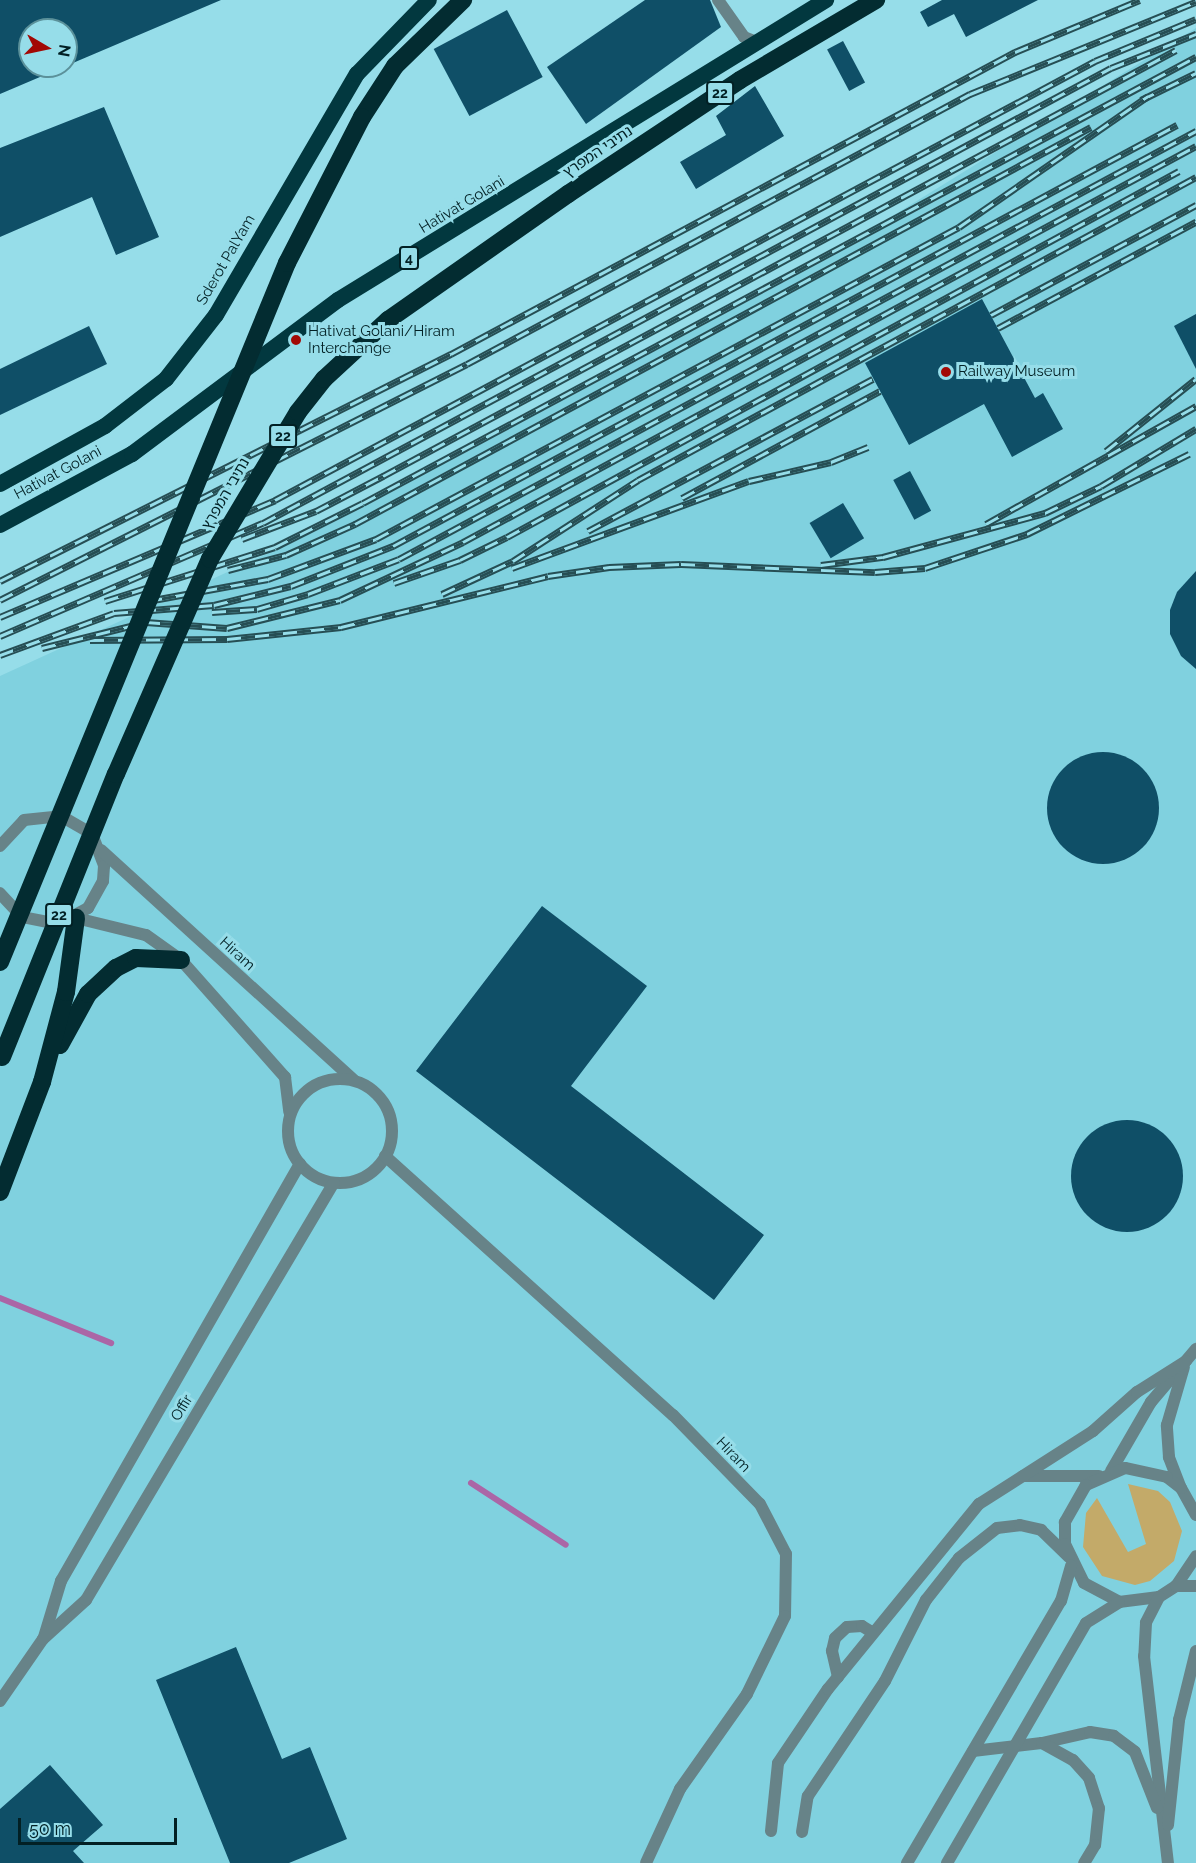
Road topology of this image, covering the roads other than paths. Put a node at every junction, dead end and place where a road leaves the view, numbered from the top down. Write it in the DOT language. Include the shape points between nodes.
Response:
graph roads {
  1 [pos="429,0"];
  2 [pos="463,0"];
  3 [pos="718,0"];
  4 [pos="826,0"];
  5 [pos="876,0"];
  6 [pos="757,42"];
  7 [pos="0,484"];
  8 [pos="0,525"];
  9 [pos="5,831"];
  10 [pos="0,846"];
  11 [pos="101,850"];
  12 [pos="0,893"];
  13 [pos="76,918"];
  14 [pos="181,960"];
  15 [pos="0,962"];
  16 [pos="1,1060"];
  17 [pos="353,1080"];
  18 [pos="42,1082"];
  19 [pos="288,1122"];
  20 [pos="385,1156"];
  21 [pos="300,1164"];
  22 [pos="334,1183"];
  23 [pos="0,1192"];
  24 [pos="1196,1349"];
  25 [pos="1186,1360"];
  26 [pos="1106,1474"];
  27 [pos="1021,1476"];
  28 [pos="1181,1488"];
  29 [pos="1196,1515"];
  30 [pos="1196,1556"];
  31 [pos="1070,1561"];
  32 [pos="1176,1586"];
  33 [pos="1196,1586"];
  34 [pos="1159,1597"];
  35 [pos="1119,1602"];
  36 [pos="873,1633"];
  37 [pos="43,1639"];
  38 [pos="1196,1651"];
  39 [pos="838,1677"];
  40 [pos="0,1701"];
  41 [pos="1017,1743"];
  42 [pos="1042,1743"];
  43 [pos="973,1751"];
  44 [pos="771,1831"];
  45 [pos="802,1832"];
  46 [pos="1166,1838"];
  47 [pos="1085,1862"];
  48 [pos="646,1863"];
  49 [pos="907,1863"];
  50 [pos="947,1863"];
  51 [pos="1168,1863"];
  1 -- 7 [label="highway, Sderot PalYam" via="357,74 216,315 166,379 105,426"];
  2 -- 15 [label="highway, 22, bridge" via="395,66 362,117 287,262"];
  3 -- 6 [label="street" via="744,38"];
  4 -- 6 [label="highway, Hativat Golani / 4"];
  5 -- 16 [label="highway, נתיבי המפרץ / 22, bridge" via="740,80 568,194 388,320 324,379 244,495 205,570 116,774"];
  6 -- 8 [label="highway, Hativat Golani / 4" via="338,300 132,454"];
  9 -- 10 [label="street"];
  9 -- 11 [label="street, Hiram" via="24,820 61,816 78,822"];
  11 -- 13 [label="street" via="103,881 88,908"];
  11 -- 17 [label="street, Hiram"];
  12 -- 13 [label="street" via="22,917 39,924"];
  13 -- 14 [label="street" via="147,935"];
  13 -- 18 [label="highway" via="66,992"];
  14 -- 18 [label="highway" via="136,958 116,968 88,994"];
  14 -- 19 [label="street" via="285,1077 290,1096"];
  17 -- 19 [label="street" via="319,1083 304,1092"];
  17 -- 20 [label="street" via="368,1086 388,1110 392,1125"];
  18 -- 23 [label="highway"];
  19 -- 21 [label="street" via="292,1151"];
  20 -- 22 [label="street" via="363,1177"];
  20 -- 48 [label="street, Hiram" via="673,1415 760,1504 786,1554 785,1616 747,1694 680,1789"];
  21 -- 22 [label="street"];
  21 -- 37 [label="street, Offir" via="61,1581"];
  22 -- 37 [label="street, Offir" via="86,1600"];
  24 -- 25 [label="street"];
  25 -- 26 [label="street" via="1151,1402"];
  25 -- 27 [label="street" via="1137,1392 1093,1431"];
  25 -- 28 [label="street" via="1167,1425 1168,1457"];
  26 -- 27 [label="street"];
  26 -- 28 [label="street" via="1147,1469"];
  26 -- 31 [label="street" via="1073,1502 1065,1522"];
  27 -- 36 [label="street" via="979,1504"];
  28 -- 29 [label="street"];
  30 -- 32 [label="street"];
  31 -- 35 [label="street" via="1084,1583"];
  31 -- 43 [label="street" via="1061,1602"];
  31 -- 45 [label="street" via="1041,1530 1020,1525 997,1528 959,1558 926,1600 885,1681 808,1796"];
  32 -- 33 [label="street"];
  32 -- 34 [label="street"];
  34 -- 35 [label="street"];
  34 -- 46 [label="street" via="1146,1623 1144,1656"];
  35 -- 41 [label="street" via="1086,1623"];
  36 -- 39 [label="street"];
  36 -- 39 [label="street" via="862,1626 848,1627 835,1638 831,1651"];
  37 -- 40 [label="street, Offir"];
  38 -- 46 [label="street" via="1179,1720"];
  39 -- 44 [label="street" via="778,1763"];
  41 -- 42 [label="street"];
  41 -- 43 [label="street"];
  41 -- 50 [label="street"];
  42 -- 46 [label="street" via="1090,1732 1114,1736 1136,1752"];
  42 -- 47 [label="street" via="1073,1760 1089,1778 1099,1808 1095,1845"];
  43 -- 49 [label="street"];
  46 -- 51 [label="street"];
}
